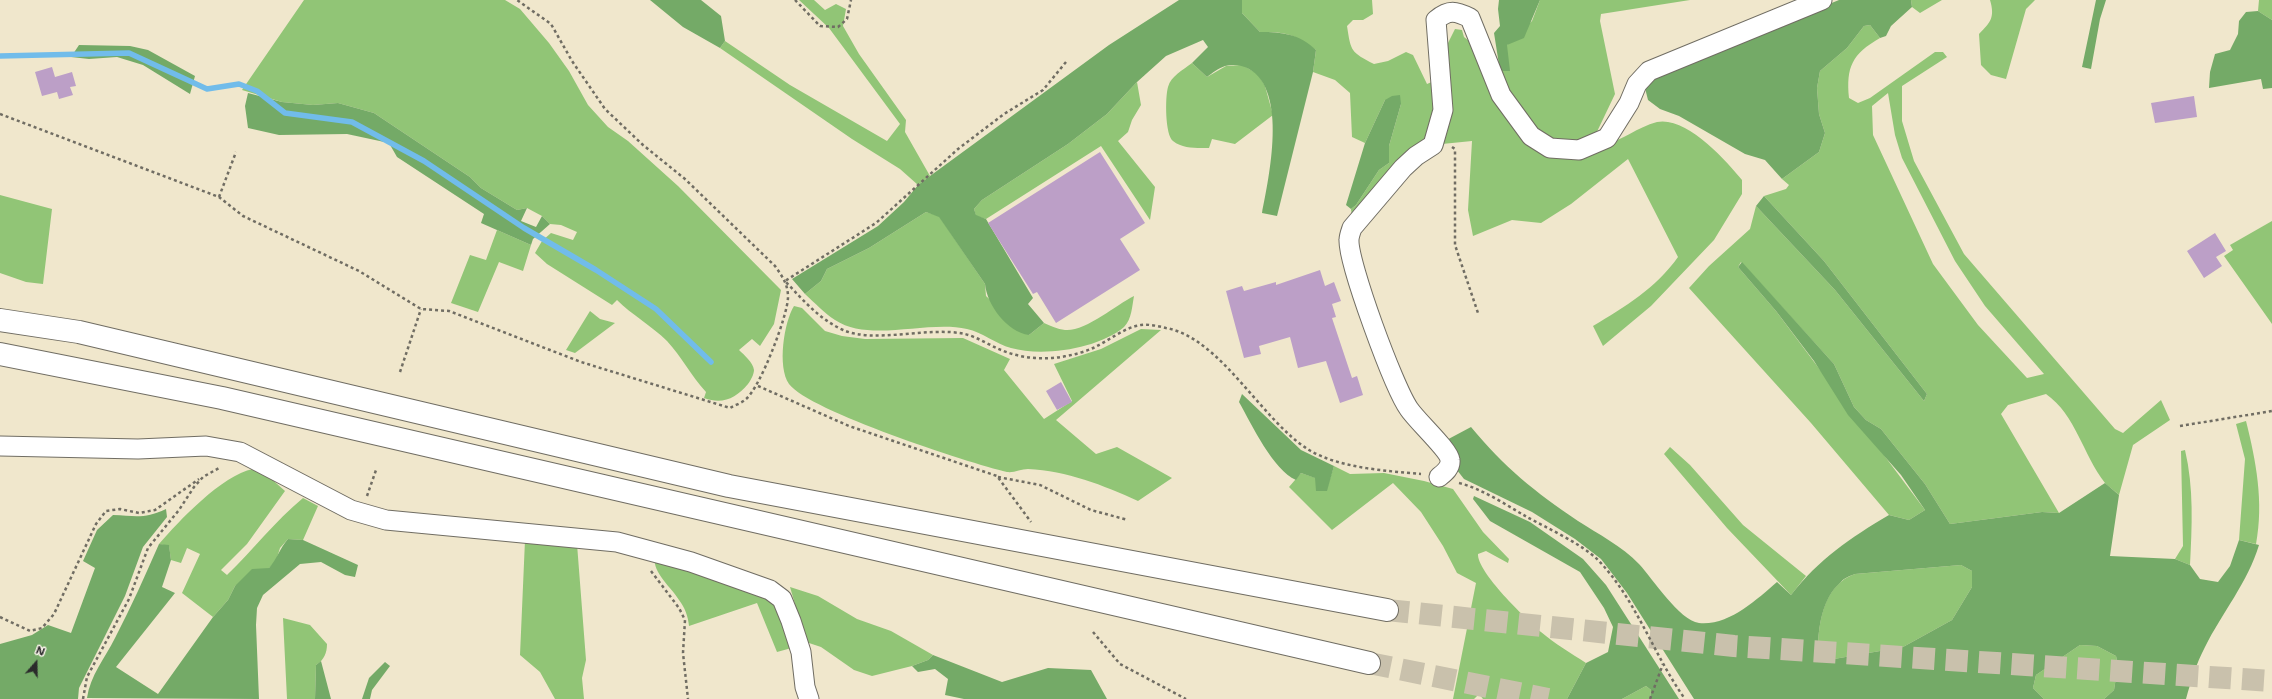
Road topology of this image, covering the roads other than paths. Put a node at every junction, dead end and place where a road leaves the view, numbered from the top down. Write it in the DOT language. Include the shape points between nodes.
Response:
graph roads {
  1 [pos="1822,0"];
  2 [pos="0,320"];
  3 [pos="0,354"];
  4 [pos="0,446"];
  5 [pos="1439,477"];
  6 [pos="1387,610"];
  7 [pos="1369,663"];
  8 [pos="809,699"];
  1 -- 5 [label="street" via="1649,71 1638,84 1608,138 1579,150 1550,148 1531,136 1501,95 1470,18 1458,12 1444,12 1436,20 1443,110 1434,146 1416,156 1403,168 1352,228 1349,240 1369,313 1396,386 1407,407 1421,426 1446,449 1451,461 1448,470"];
  2 -- 6 [label="highway" via="79,332 729,486"];
  3 -- 7 [label="highway" via="222,398"];
  4 -- 8 [label="street" via="138,449 206,446 247,455 352,510 392,521 610,541 691,562 770,590 782,600 801,652"];
}
